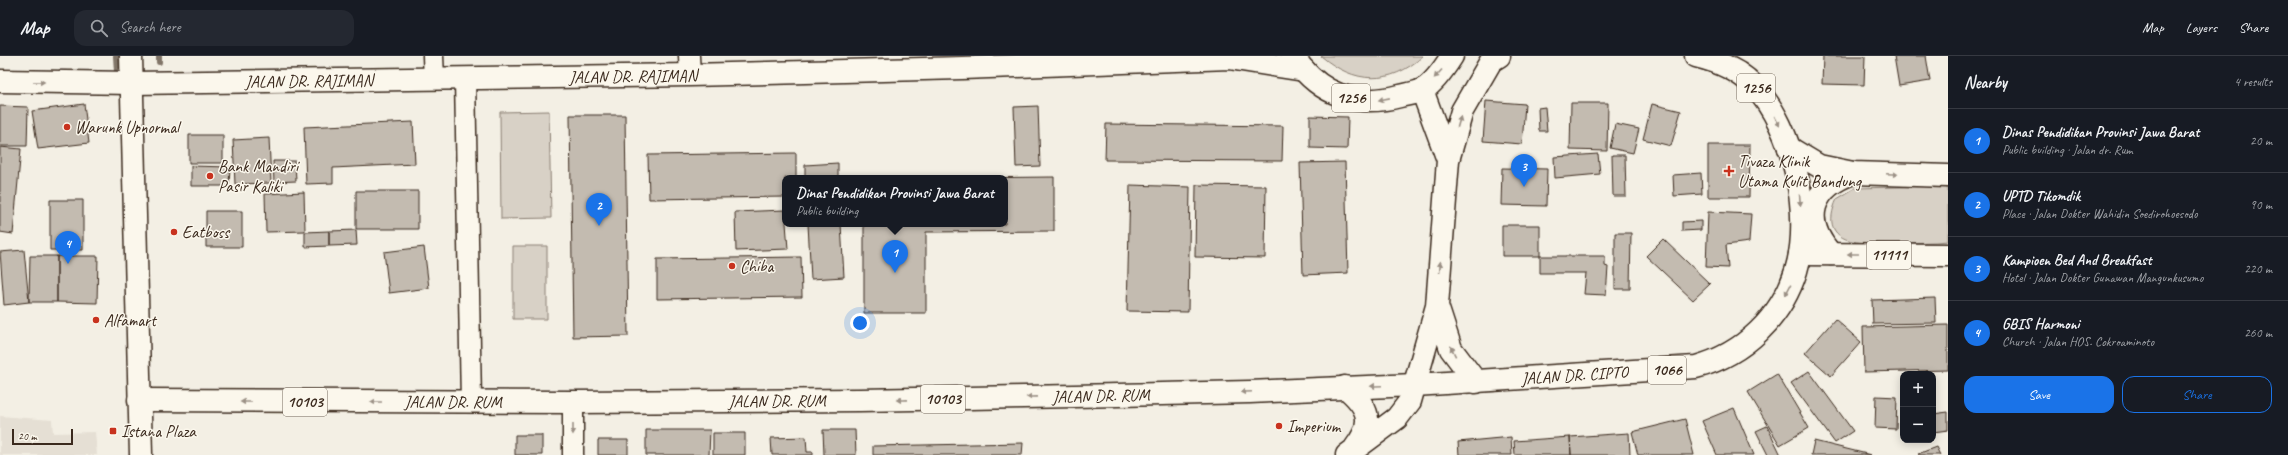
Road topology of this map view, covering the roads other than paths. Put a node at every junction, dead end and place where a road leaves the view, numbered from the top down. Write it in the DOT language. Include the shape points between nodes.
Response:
graph roads {
  1 [pos="131,56"];
  2 [pos="433,56"];
  3 [pos="1452,56"];
  4 [pos="1499,56"];
  5 [pos="1696,56"];
  6 [pos="1231,57"];
  7 [pos="962,62"];
  8 [pos="1299,63"];
  9 [pos="690,66"];
  10 [pos="465,78"];
  11 [pos="434,80"];
  12 [pos="0,81"];
  13 [pos="132,83"];
  14 [pos="1422,90"];
  15 [pos="1789,148"];
  16 [pos="1448,160"];
  17 [pos="1853,173"];
  18 [pos="1948,176"];
  19 [pos="1800,254"];
  20 [pos="1831,254"];
  21 [pos="1948,255"];
  22 [pos="1437,306"];
  23 [pos="1476,382"];
  24 [pos="1415,385"];
  25 [pos="1345,387"];
  26 [pos="139,400"];
  27 [pos="471,402"];
  28 [pos="573,402"];
  29 [pos="1350,453"];
  30 [pos="140,455"];
  31 [pos="573,455"];
  1 -- 13 [label="main road"];
  2 -- 11 [label="street"];
  3 -- 14 [label="main road, one-way"];
  16 -- 4 [label="main road, one-way" via="1462,110 1491,61"];
  5 -- 15 [label="main road, 1256, one-way" via="1725,65 1753,85 1768,104"];
  6 -- 7 [label="main road, JALAN DR. RAJIMAN / 1256"];
  6 -- 8 [label="main road, JALAN DR. RAJIMAN / 1256"];
  7 -- 9 [label="main road, JALAN DR. RAJIMAN / 1256"];
  14 -- 8 [label="main road, 1256, one-way" via="1382,100 1357,100 1334,92"];
  9 -- 10 [label="main road, JALAN DR. RAJIMAN / 1256"];
  10 -- 11 [label="main road, JALAN DR. RAJIMAN / 1256"];
  10 -- 27 [label="street"];
  11 -- 13 [label="main road, JALAN DR. RAJIMAN / 1256"];
  12 -- 13 [label="main road, JALAN DR. RAJIMAN, one-way"];
  13 -- 26 [label="main road"];
  14 -- 16 [label="main road"];
  15 -- 17 [label="main road" via="1819,166"];
  15 -- 19 [label="main road, 1256, one-way" via="1800,196"];
  22 -- 16 [label="main road, one-way"];
  17 -- 18 [label="main road, one-way"];
  17 -- 20 [label="main road" via="1836,179 1823,190 1815,206 1814,224 1819,241"];
  19 -- 20 [label="main road, 11111"];
  19 -- 23 [label="main road, JALAN DR. CIPTO / 1066, one-way" via="1791,285 1769,321 1747,343 1722,359 1682,370"];
  21 -- 20 [label="main road, 11111, one-way"];
  23 -- 22 [label="main road, one-way" via="1451,349"];
  22 -- 24 [label="main road"];
  23 -- 24 [label="main road, JALAN DR. CIPTO / 1066"];
  24 -- 25 [label="main road, JALAN DR. RUM / 10103, one-way"];
  24 -- 29 [label="main road" via="1410,401 1397,418"];
  25 -- 28 [label="main road, JALAN DR. RUM / 10103, one-way" via="1074,396"];
  25 -- 29 [label="main road" via="1360,399 1367,417 1364,435"];
  27 -- 26 [label="main road, JALAN DR. RUM / 10103, one-way"];
  26 -- 30 [label="main road"];
  27 -- 28 [label="main road, JALAN DR. RUM / 10103"];
  28 -- 31 [label="street, one-way"];
}
